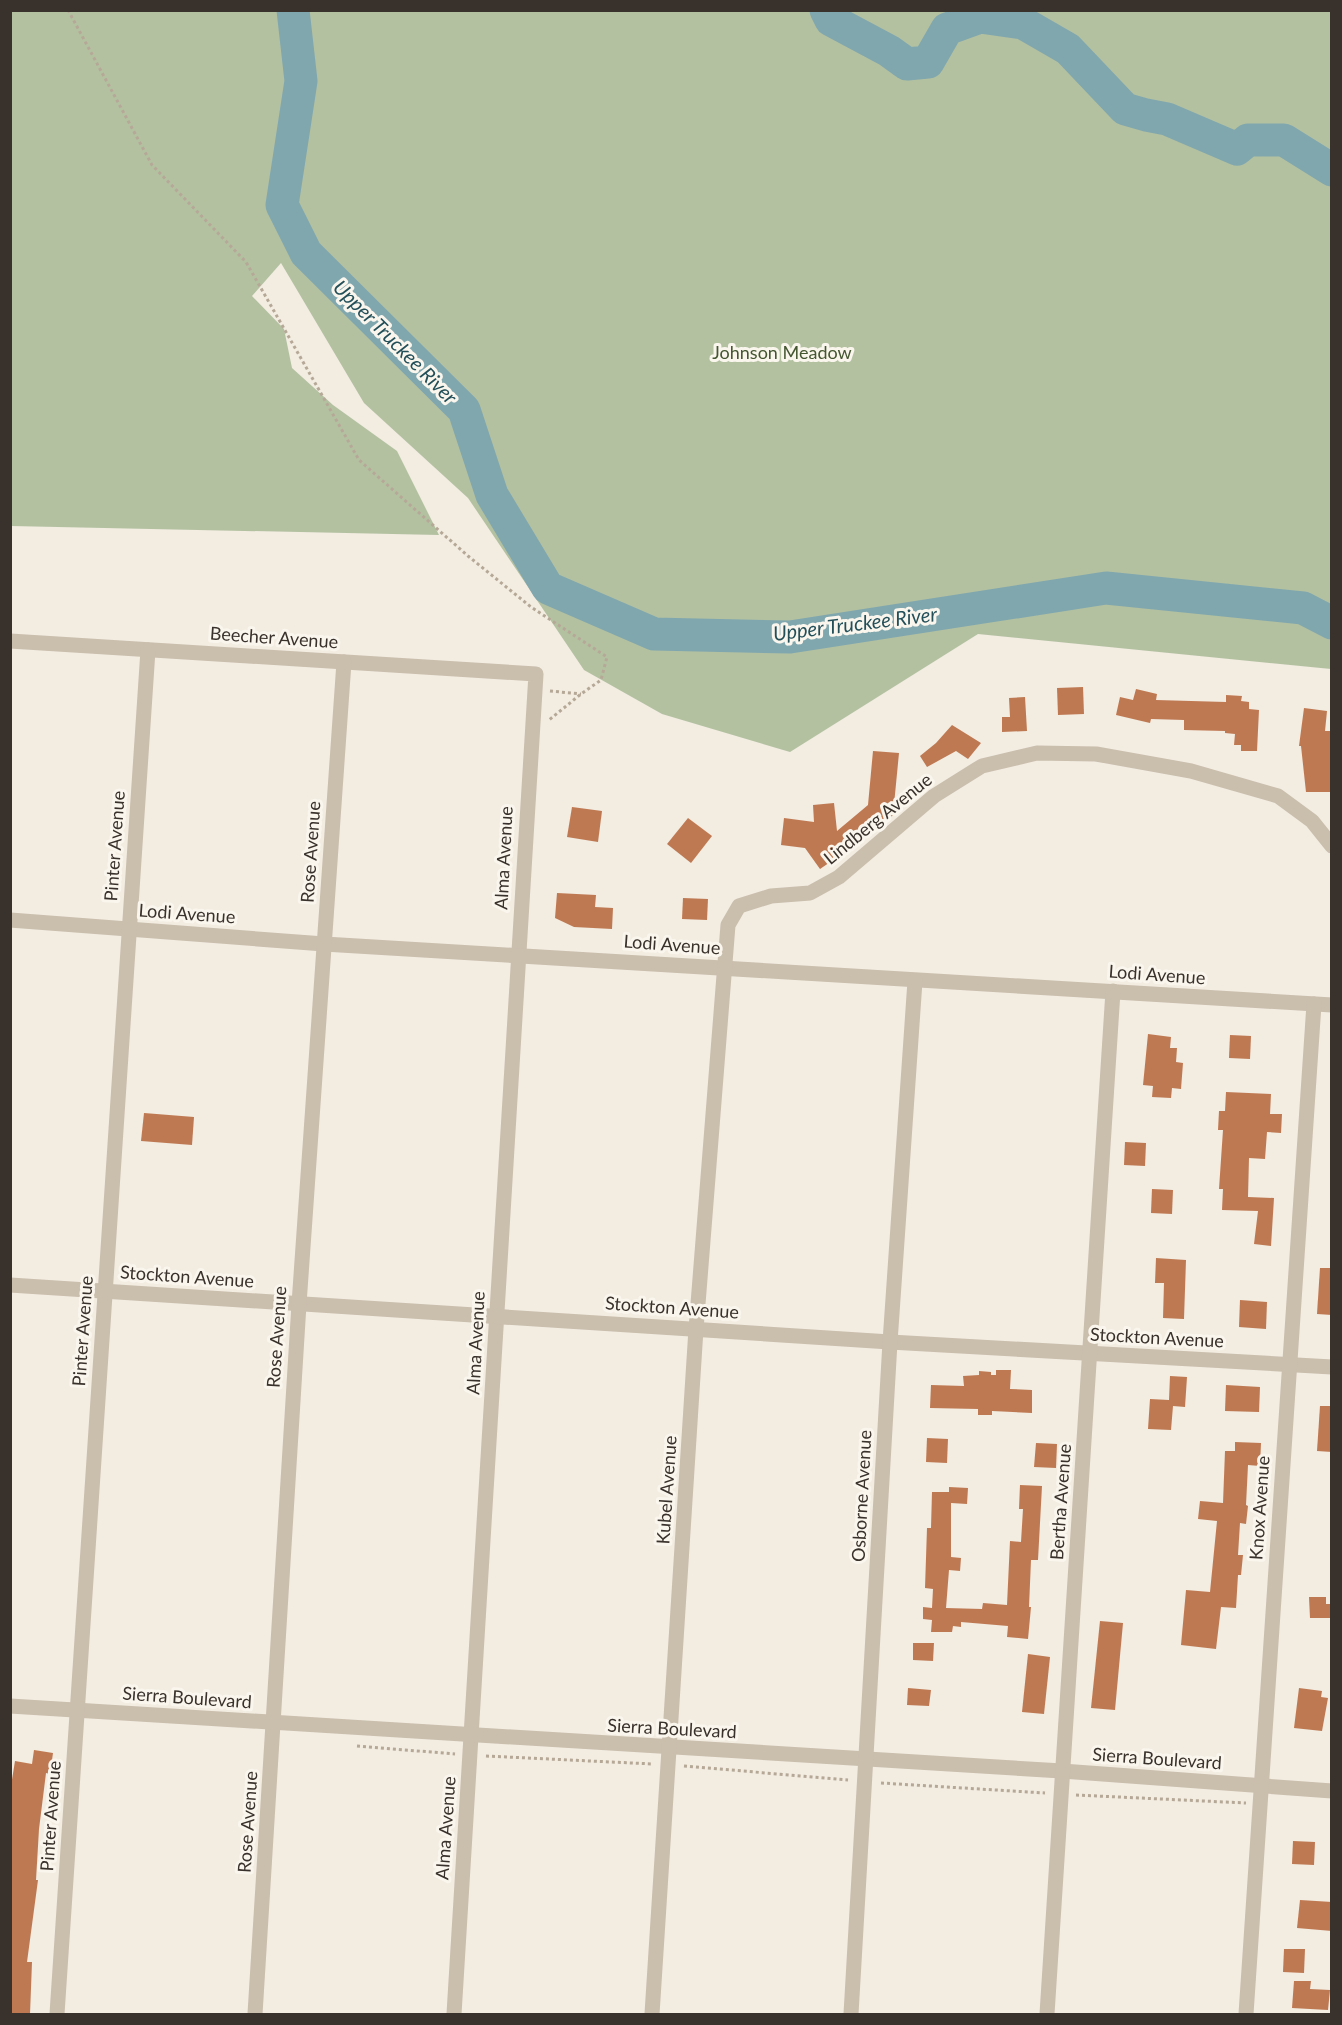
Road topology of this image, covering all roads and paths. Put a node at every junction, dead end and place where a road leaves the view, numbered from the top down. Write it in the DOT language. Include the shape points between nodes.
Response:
graph roads {
  1 [pos="68,10"];
  2 [pos="10,641"];
  3 [pos="148,650"];
  4 [pos="344,662"];
  5 [pos="536,674"];
  6 [pos="534,690"];
  7 [pos="581,694"];
  8 [pos="531,736"];
  9 [pos="1332,846"];
  10 [pos="10,920"];
  11 [pos="128,929"];
  12 [pos="324,944"];
  13 [pos="518,955"];
  14 [pos="724,968"];
  15 [pos="915,981"];
  16 [pos="1113,991"];
  17 [pos="1314,1004"];
  18 [pos="1332,1005"];
  19 [pos="10,1285"];
  20 [pos="105,1291"];
  21 [pos="299,1304"];
  22 [pos="497,1317"];
  23 [pos="696,1329"];
  24 [pos="890,1342"];
  25 [pos="1090,1354"];
  26 [pos="1289,1364"];
  27 [pos="1332,1367"];
  28 [pos="10,1706"];
  29 [pos="77,1710"];
  30 [pos="274,1723"];
  31 [pos="472,1736"];
  32 [pos="670,1748"];
  33 [pos="866,1760"];
  34 [pos="1062,1772"];
  35 [pos="1260,1785"];
  36 [pos="1332,1791"];
  37 [pos="57,2014"];
  38 [pos="255,2014"];
  39 [pos="454,2014"];
  40 [pos="652,2014"];
  41 [pos="851,2014"];
  42 [pos="1047,2014"];
  43 [pos="1246,2014"];
  1 -- 7 [label="path" via="152,165 246,262 359,460 531,607 607,657 601,680"];
  2 -- 3 [label="street, Beecher Avenue"];
  3 -- 4 [label="street, Beecher Avenue"];
  3 -- 11 [label="street, Pinter Avenue"];
  4 -- 5 [label="street, Beecher Avenue"];
  4 -- 12 [label="street, Rose Avenue"];
  5 -- 6 [label="street, Alma Avenue"];
  6 -- 7 [label="path"];
  6 -- 8 [label="street, Alma Avenue"];
  7 -- 8 [label="path"];
  8 -- 13 [label="street, Alma Avenue"];
  9 -- 14 [label="street, Lindberg Avenue" via="1312,821 1278,796 1191,771 1096,754 1037,753 982,766 934,796 839,877 810,893 771,896 739,906 728,925"];
  10 -- 11 [label="street, Lodi Avenue"];
  11 -- 12 [label="street, Lodi Avenue"];
  11 -- 20 [label="street, Pinter Avenue"];
  12 -- 13 [label="street, Lodi Avenue"];
  12 -- 21 [label="street, Rose Avenue"];
  13 -- 14 [label="street, Lodi Avenue"];
  13 -- 22 [label="street, Alma Avenue"];
  14 -- 15 [label="street, Lodi Avenue"];
  14 -- 23 [label="street, Kubel Avenue"];
  15 -- 16 [label="street, Lodi Avenue"];
  15 -- 24 [label="street, Osborne Avenue"];
  16 -- 17 [label="street, Lodi Avenue"];
  16 -- 25 [label="street, Bertha Avenue"];
  17 -- 18 [label="street, Lodi Avenue"];
  17 -- 26 [label="street, Knox Avenue"];
  19 -- 20 [label="street, Stockton Avenue"];
  20 -- 21 [label="street, Stockton Avenue"];
  20 -- 29 [label="street, Pinter Avenue"];
  21 -- 22 [label="street, Stockton Avenue"];
  21 -- 30 [label="street, Rose Avenue"];
  22 -- 23 [label="street, Stockton Avenue"];
  22 -- 31 [label="street, Alma Avenue"];
  23 -- 24 [label="street, Stockton Avenue"];
  23 -- 32 [label="street, Kubel Avenue"];
  24 -- 25 [label="street, Stockton Avenue"];
  24 -- 33 [label="street, Osborne Avenue"];
  25 -- 26 [label="street, Stockton Avenue"];
  25 -- 34 [label="street, Bertha Avenue"];
  26 -- 27 [label="street, Stockton Avenue"];
  26 -- 35 [label="street, Knox Avenue"];
  28 -- 29 [label="street, Sierra Boulevard"];
  29 -- 30 [label="street, Sierra Boulevard"];
  29 -- 37 [label="street, Pinter Avenue"];
  30 -- 31 [label="street, Sierra Boulevard"];
  30 -- 38 [label="street, Rose Avenue"];
  31 -- 32 [label="street, Sierra Boulevard"];
  31 -- 39 [label="street, Alma Avenue"];
  32 -- 33 [label="street, Sierra Boulevard"];
  32 -- 40 [label="street, Kubel Avenue"];
  33 -- 34 [label="street, Sierra Boulevard"];
  33 -- 41 [label="street, Osborne Avenue"];
  34 -- 35 [label="street, Sierra Boulevard"];
  34 -- 42 [label="street, Bertha Avenue"];
  35 -- 36 [label="street, Sierra Boulevard"];
  35 -- 43 [label="street, Knox Avenue"];
}
